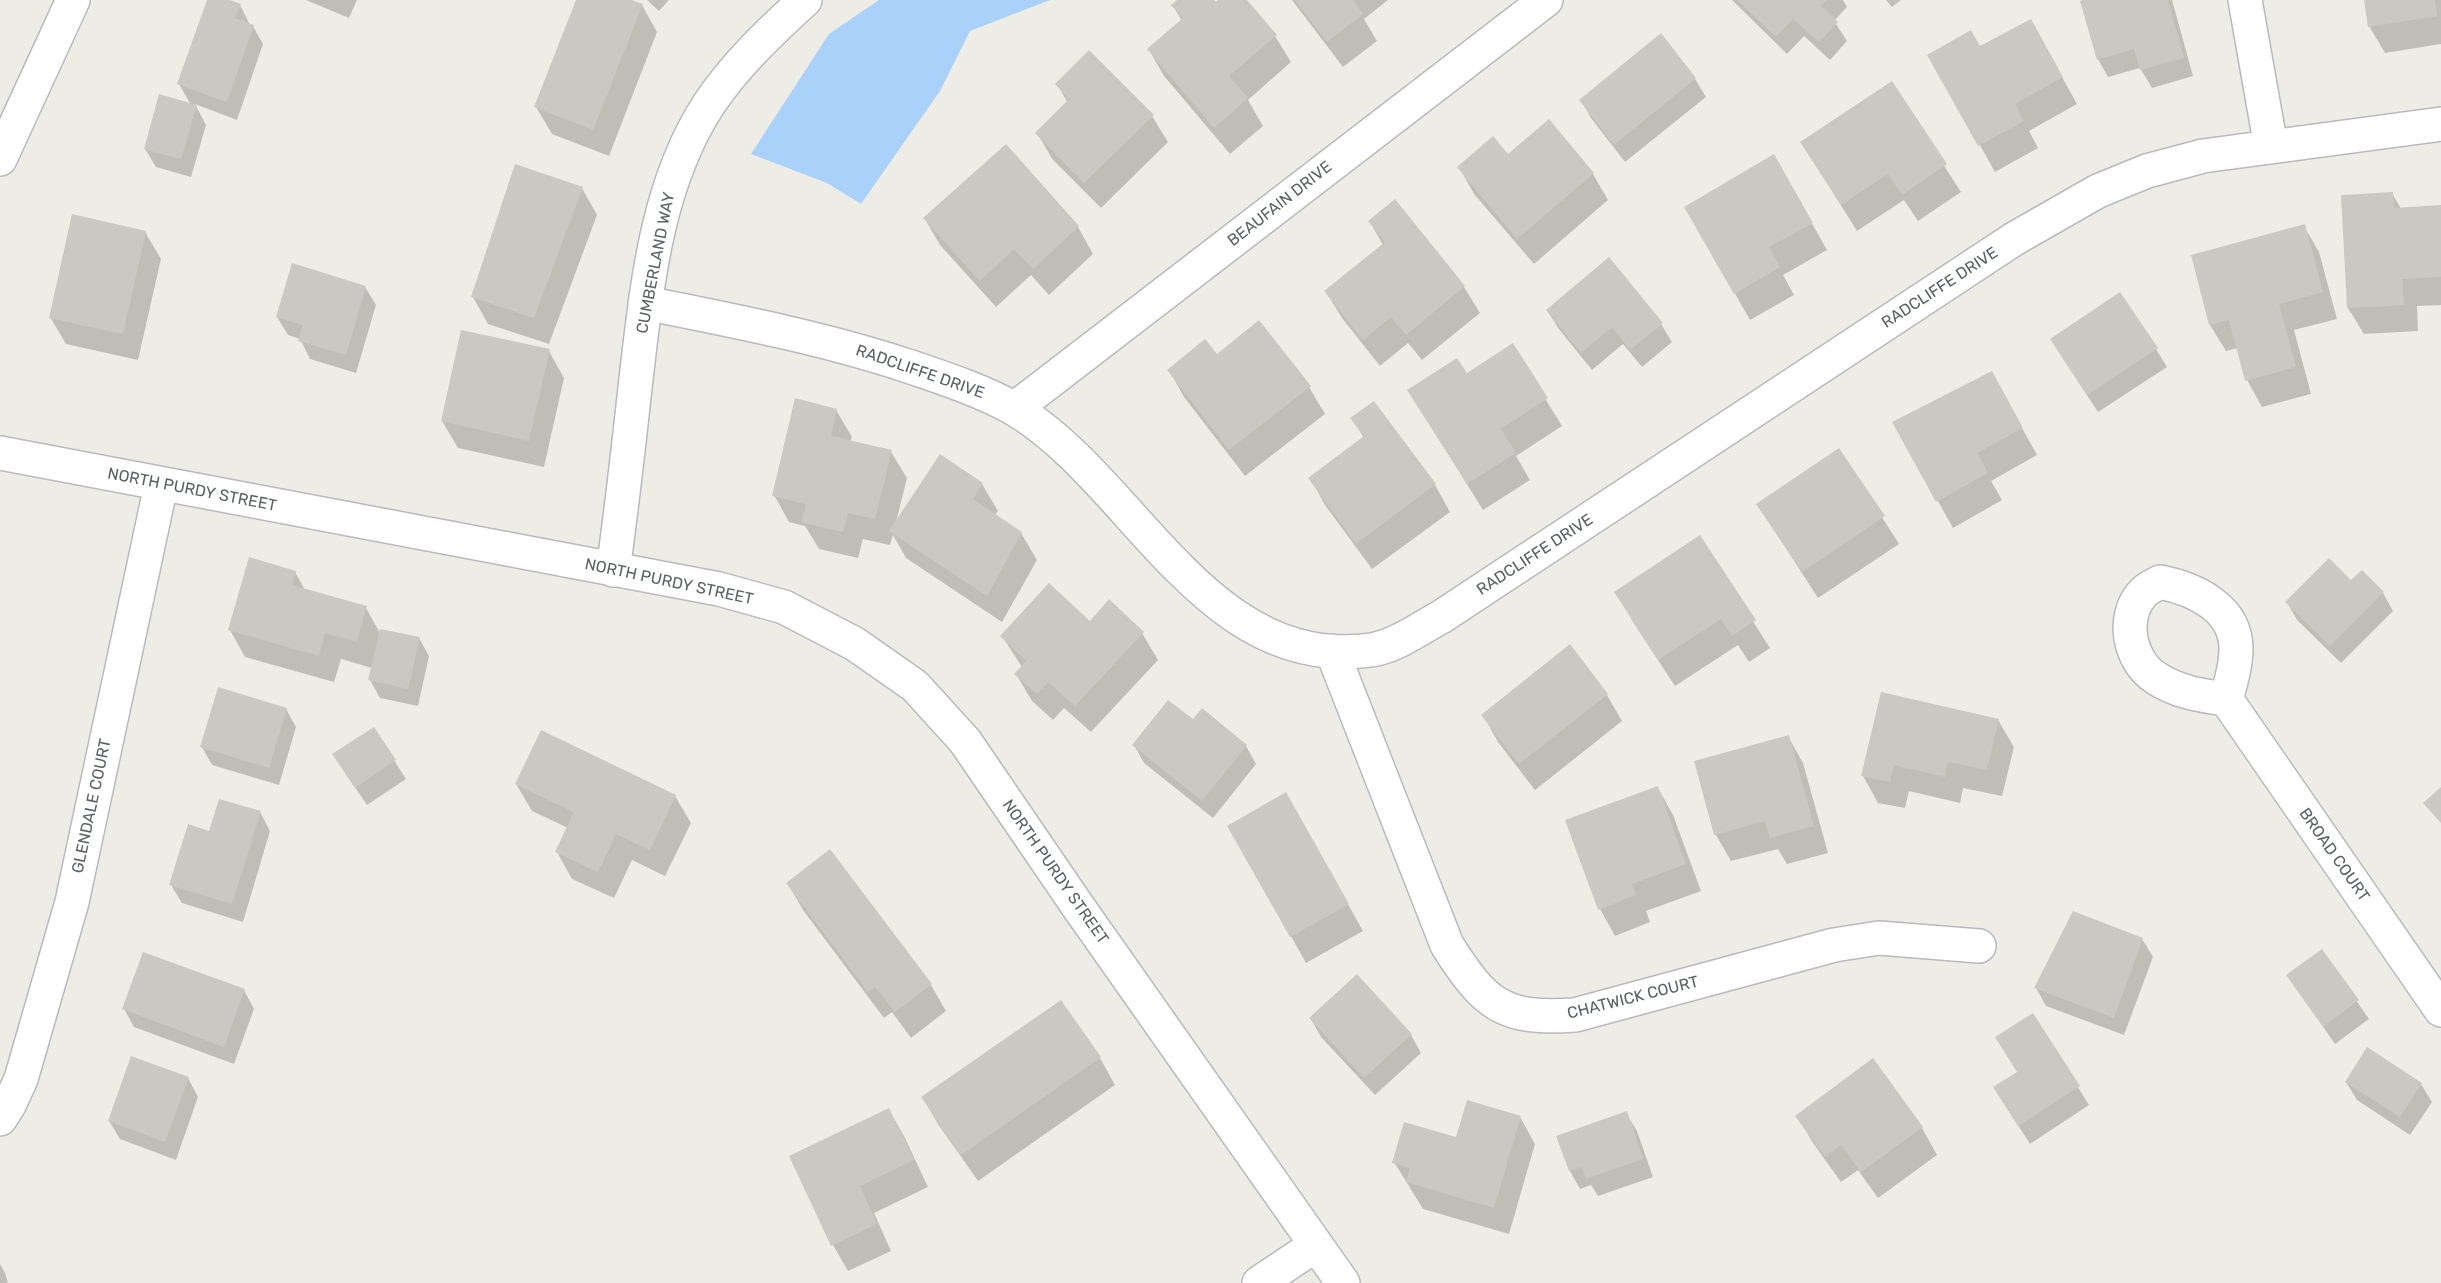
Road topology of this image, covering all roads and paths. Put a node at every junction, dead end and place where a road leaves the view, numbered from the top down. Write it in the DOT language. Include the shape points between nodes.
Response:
graph roads {
  1 [pos="73,0"];
  2 [pos="805,0"];
  3 [pos="1546,0"];
  4 [pos="2245,0"];
  5 [pos="2441,124"];
  6 [pos="2271,147"];
  7 [pos="0,159"];
  8 [pos="645,303"];
  9 [pos="1014,409"];
  10 [pos="0,453"];
  11 [pos="161,485"];
  12 [pos="614,570"];
  13 [pos="1332,651"];
  14 [pos="2226,699"];
  15 [pos="1979,946"];
  16 [pos="2441,1010"];
  17 [pos="0,1119"];
  18 [pos="1316,1245"];
  19 [pos="1259,1283"];
  20 [pos="1343,1283"];
  1 -- 7 [label="street"];
  2 -- 8 [label="street, CUMBERLAND WAY" via="740,64 709,104 689,141 665,201"];
  3 -- 9 [label="street, BEAUFAIN DRIVE"];
  4 -- 6 [label="street"];
  5 -- 6 [label="street, RADCLIFFE DRIVE"];
  6 -- 13 [label="street, RADCLIFFE DRIVE" via="2203,156 2147,171 2098,191 2014,239 1441,617 1372,650"];
  8 -- 9 [label="street, RADCLIFFE DRIVE" via="787,331 865,352 974,388"];
  8 -- 12 [label="street, CUMBERLAND WAY"];
  9 -- 13 [label="street, RADCLIFFE DRIVE" via="1052,435 1194,583 1224,608 1256,629 1292,643"];
  10 -- 11 [label="street, NORTH PURDY STREET"];
  11 -- 12 [label="street, NORTH PURDY STREET"];
  11 -- 17 [label="street, GLENDALE COURT" via="72,902 21,1079"];
  12 -- 18 [label="street, NORTH PURDY STREET" via="719,589 784,607 855,644 915,686 965,741"];
  13 -- 15 [label="street, CHATWICK COURT" via="1447,945 1484,995 1500,1005 1522,1015 1575,1015 1834,945 1879,938"];
  14 -- 16 [label="street, BROAD COURT"];
  18 -- 19 [label="street"];
  18 -- 20 [label="street, NORTH PURDY STREET"];
}
